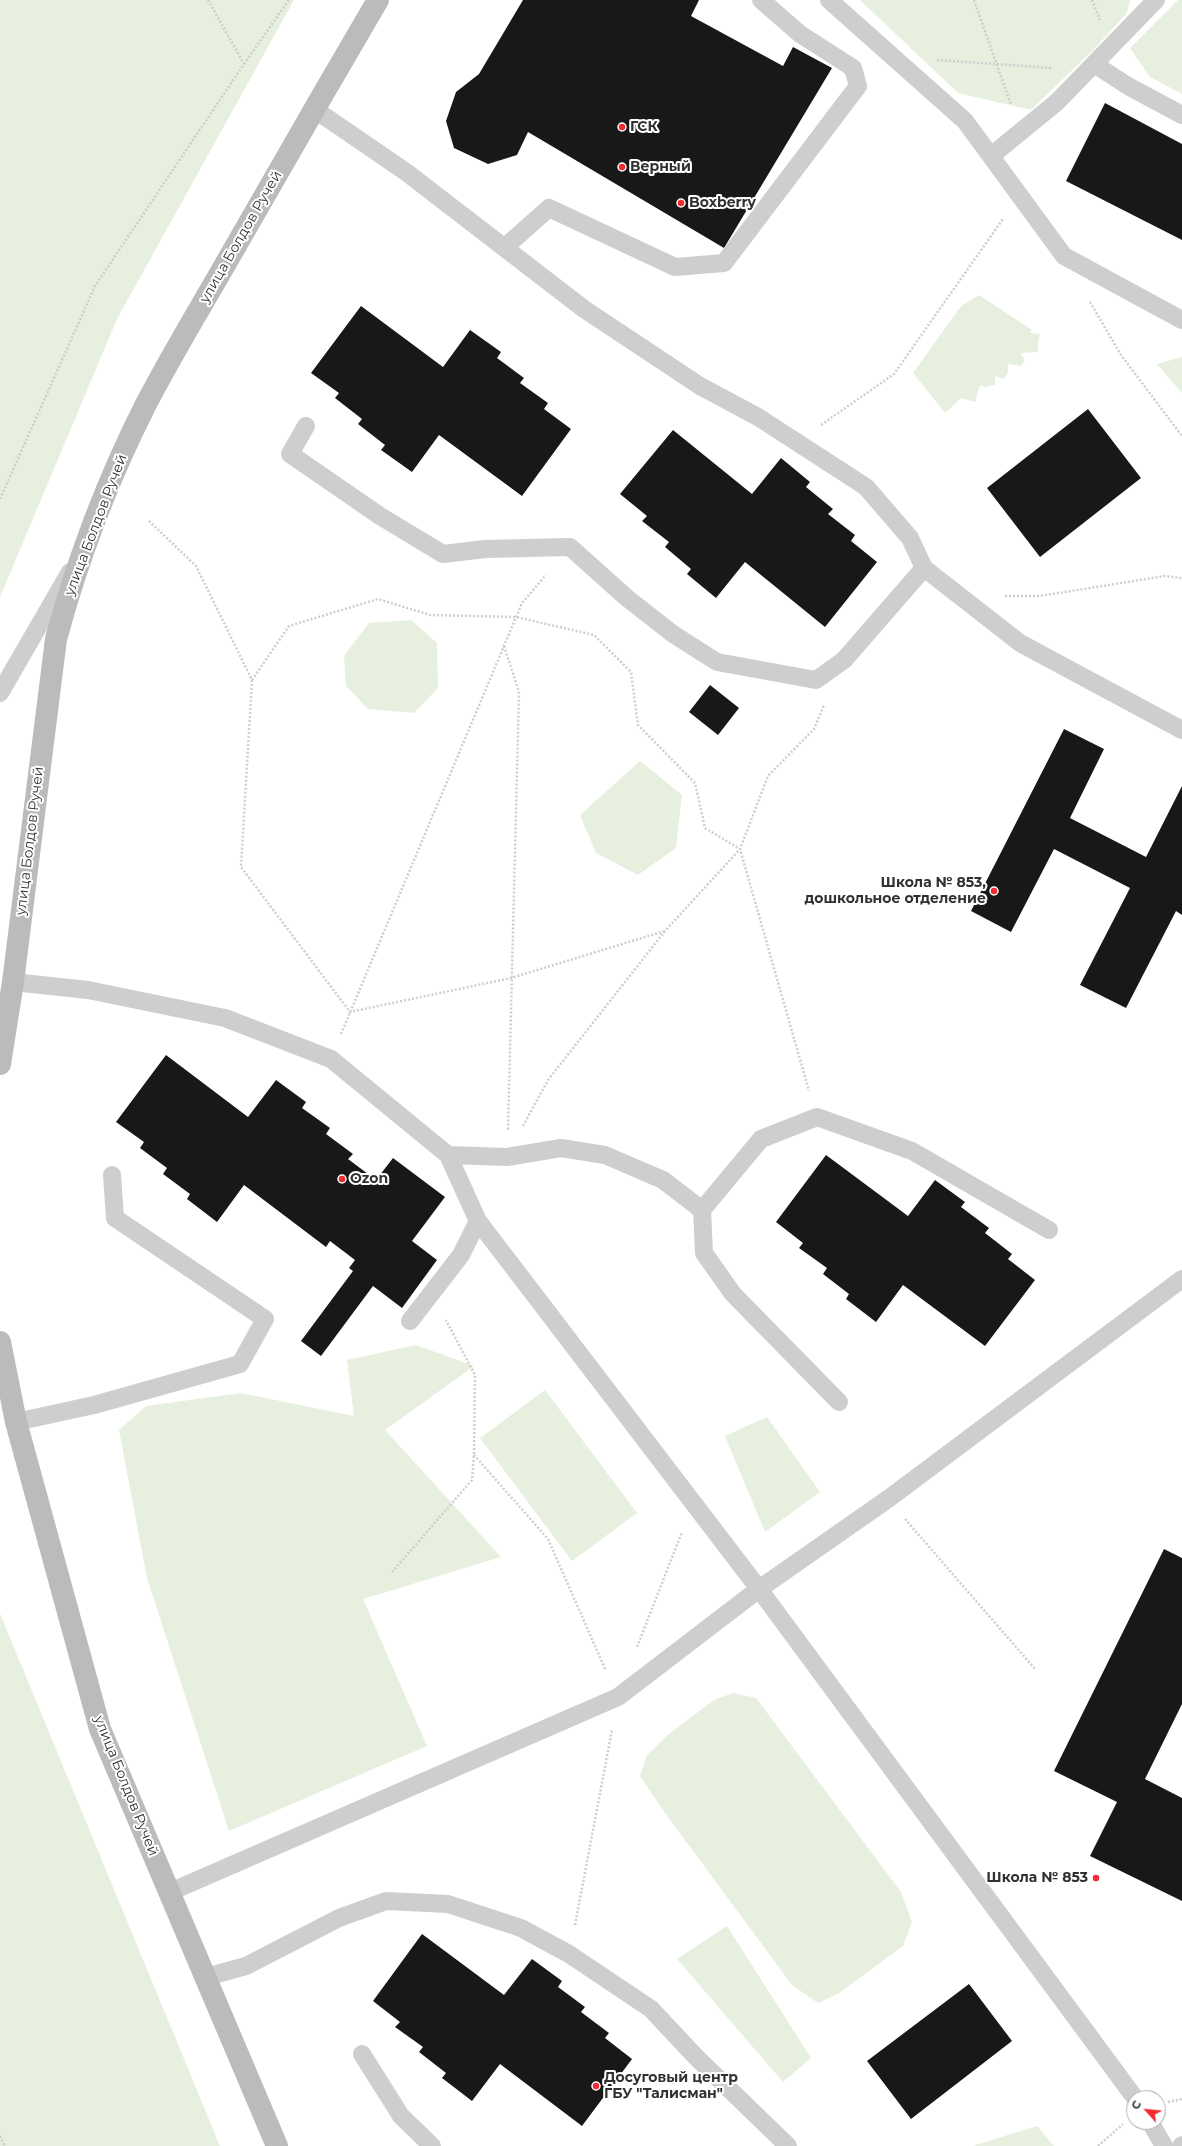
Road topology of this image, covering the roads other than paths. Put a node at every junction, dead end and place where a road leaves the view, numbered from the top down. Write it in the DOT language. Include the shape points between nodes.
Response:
graph roads {
  1 [pos="378,0"];
  2 [pos="761,0"];
  3 [pos="829,0"];
  4 [pos="1156,0"];
  5 [pos="1090,67"];
  6 [pos="314,109"];
  7 [pos="1182,115"];
  8 [pos="991,156"];
  9 [pos="505,247"];
  10 [pos="1182,320"];
  11 [pos="306,426"];
  12 [pos="85,547"];
  13 [pos="924,568"];
  14 [pos="0,693"];
  15 [pos="1182,730"];
  16 [pos="13,982"];
  17 [pos="0,1064"];
  18 [pos="448,1155"];
  19 [pos="112,1175"];
  20 [pos="702,1210"];
  21 [pos="478,1221"];
  22 [pos="1049,1230"];
  23 [pos="1182,1279"];
  24 [pos="410,1322"];
  25 [pos="0,1342"];
  26 [pos="839,1402"];
  27 [pos="16,1422"];
  28 [pos="759,1589"];
  29 [pos="170,1892"];
  30 [pos="206,1977"];
  31 [pos="362,2054"];
  32 [pos="1129,2090"];
  33 [pos="1155,2130"];
  34 [pos="278,2146"];
  35 [pos="432,2146"];
  36 [pos="788,2146"];
  37 [pos="1164,2146"];
  1 -- 6 [label="street, улица Болдов Ручей"];
  2 -- 9 [label="lane" via="800,34 853,68 858,86 724,263 675,268 549,208"];
  3 -- 8 [label="lane" via="965,121"];
  4 -- 5 [label="lane"];
  5 -- 7 [label="lane"];
  5 -- 8 [label="lane" via="1057,102"];
  6 -- 9 [label="lane" via="406,172"];
  6 -- 12 [label="street, улица Болдов Ручей" via="146,403 108,484"];
  8 -- 10 [label="lane" via="1064,256"];
  9 -- 13 [label="lane" via="584,309 700,386 758,417 866,487 910,538"];
  11 -- 13 [label="lane" via="290,454 380,516 443,554 485,549 570,547 627,598 673,634 717,662 816,680 844,660"];
  12 -- 14 [label="lane"];
  12 -- 16 [label="street, улица Болдов Ручей" via="56,639"];
  13 -- 15 [label="lane" via="1020,643"];
  16 -- 17 [label="street, улица Болдов Ручей"];
  16 -- 18 [label="lane" via="88,990 225,1018 331,1059"];
  18 -- 20 [label="lane" via="507,1156 561,1148 605,1155 663,1180"];
  18 -- 21 [label="lane"];
  19 -- 27 [label="lane" via="115,1218 264,1319 240,1364 94,1406"];
  20 -- 22 [label="lane" via="761,1139 817,1117 912,1151"];
  20 -- 26 [label="lane" via="704,1253 733,1294"];
  21 -- 24 [label="lane" via="461,1256"];
  21 -- 28 [label="lane"];
  23 -- 28 [label="lane" via="888,1499"];
  25 -- 27 [label="street, улица Болдов Ручей"];
  27 -- 29 [label="street, улица Болдов Ручей" via="100,1729"];
  28 -- 29 [label="lane" via="618,1697"];
  28 -- 32 [label="lane"];
  29 -- 30 [label="street, улица Болдов Ручей"];
  30 -- 34 [label="street, улица Болдов Ручей"];
  30 -- 36 [label="lane" via="246,1966 339,1918 386,1901 448,1904 521,1928 569,1954 651,2010"];
  31 -- 35 [label="lane" via="401,2116"];
  33 -- 37 [label="lane"];
}
